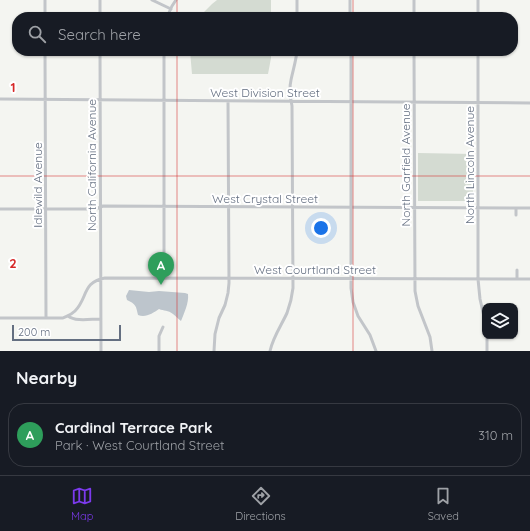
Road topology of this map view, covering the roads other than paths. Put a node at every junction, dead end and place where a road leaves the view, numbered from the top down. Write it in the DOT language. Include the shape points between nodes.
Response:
graph roads {
  1 [pos="45,0"];
  2 [pos="100,0"];
  3 [pos="152,0"];
  4 [pos="176,0"];
  5 [pos="297,0"];
  6 [pos="350,0"];
  7 [pos="414,0"];
  8 [pos="478,0"];
  9 [pos="170,9"];
  10 [pos="45,12"];
  11 [pos="100,12"];
  12 [pos="169,12"];
  13 [pos="297,12"];
  14 [pos="350,12"];
  15 [pos="414,12"];
  16 [pos="478,12"];
  17 [pos="45,56"];
  18 [pos="100,56"];
  19 [pos="164,56"];
  20 [pos="297,56"];
  21 [pos="350,56"];
  22 [pos="414,56"];
  23 [pos="478,56"];
  24 [pos="0,99"];
  25 [pos="45,99"];
  26 [pos="100,100"];
  27 [pos="164,100"];
  28 [pos="228,101"];
  29 [pos="291,101"];
  30 [pos="350,102"];
  31 [pos="414,102"];
  32 [pos="478,103"];
  33 [pos="530,104"];
  34 [pos="164,206"];
  35 [pos="228,207"];
  36 [pos="293,207"];
  37 [pos="351,207"];
  38 [pos="478,207"];
  39 [pos="0,208"];
  40 [pos="100,208"];
  41 [pos="414,208"];
  42 [pos="516,208"];
  43 [pos="530,208"];
  44 [pos="46,209"];
  45 [pos="516,215"];
  46 [pos="517,270"];
  47 [pos="164,277"];
  48 [pos="100,278"];
  49 [pos="229,278"];
  50 [pos="293,278"];
  51 [pos="351,278"];
  52 [pos="415,279"];
  53 [pos="478,279"];
  54 [pos="517,279"];
  55 [pos="530,280"];
  56 [pos="482,308"];
  57 [pos="68,316"];
  58 [pos="0,318"];
  59 [pos="46,318"];
  60 [pos="100,319"];
  61 [pos="163,327"];
  62 [pos="487,339"];
  63 [pos="101,351"];
  64 [pos="159,351"];
  65 [pos="214,351"];
  66 [pos="270,351"];
  67 [pos="376,351"];
  68 [pos="432,351"];
  69 [pos="487,351"];
  1 -- 10 [label="street"];
  2 -- 11 [label="street"];
  3 -- 9 [label="street"];
  4 -- 9 [label="street"];
  5 -- 13 [label="street"];
  6 -- 14 [label="street"];
  7 -- 15 [label="street"];
  8 -- 16 [label="street"];
  9 -- 12 [label="street"];
  17 -- 25 [label="street, Idlewild Avenue"];
  18 -- 26 [label="street, North California Avenue"];
  19 -- 27 [label="street"];
  20 -- 29 [label="street" via="290,85"];
  21 -- 30 [label="street"];
  22 -- 31 [label="street, North Garfield Avenue"];
  23 -- 32 [label="street, North Lincoln Avenue"];
  24 -- 25 [label="street, West Division Street"];
  25 -- 26 [label="street, West Division Street"];
  25 -- 44 [label="street, Idlewild Avenue"];
  26 -- 27 [label="street, West Division Street"];
  26 -- 40 [label="street, North California Avenue"];
  27 -- 28 [label="street, West Division Street"];
  27 -- 34 [label="street"];
  28 -- 29 [label="street, West Division Street"];
  28 -- 35 [label="street"];
  29 -- 30 [label="street, West Division Street"];
  29 -- 36 [label="street"];
  30 -- 31 [label="street, West Division Street"];
  30 -- 37 [label="street"];
  31 -- 32 [label="street, West Division Street"];
  31 -- 41 [label="street, North Garfield Avenue"];
  32 -- 33 [label="street, West Division Street"];
  32 -- 38 [label="street, North Lincoln Avenue"];
  34 -- 35 [label="street, West Crystal Street"];
  34 -- 40 [label="street, West Crystal Street"];
  34 -- 47 [label="street"];
  35 -- 36 [label="street, West Crystal Street"];
  35 -- 49 [label="street"];
  36 -- 37 [label="street, West Crystal Street"];
  36 -- 50 [label="street"];
  37 -- 41 [label="street, West Crystal Street"];
  37 -- 51 [label="street"];
  38 -- 41 [label="street, West Crystal Street"];
  38 -- 42 [label="street, West Crystal Street"];
  38 -- 53 [label="street, North Lincoln Avenue"];
  39 -- 44 [label="street, West Crystal Street"];
  40 -- 44 [label="street, West Crystal Street"];
  40 -- 48 [label="street, North California Avenue"];
  41 -- 52 [label="street, North Garfield Avenue"];
  42 -- 43 [label="street, West Crystal Street"];
  42 -- 45 [label="street"];
  44 -- 59 [label="street, Idlewild Avenue"];
  46 -- 54 [label="street"];
  47 -- 48 [label="street, West Courtland Street"];
  47 -- 49 [label="street, West Courtland Street"];
  48 -- 57 [label="street" via="89,286 75,311"];
  48 -- 60 [label="street, North California Avenue"];
  49 -- 50 [label="street, West Courtland Street"];
  49 -- 65 [label="street" via="228,294 215,334"];
  50 -- 51 [label="street, West Courtland Street"];
  50 -- 66 [label="street" via="292,298"];
  51 -- 52 [label="street, West Courtland Street"];
  51 -- 67 [label="street" via="352,295 358,316"];
  52 -- 53 [label="street, West Courtland Street"];
  52 -- 68 [label="street, North Garfield Avenue" via="416,299 430,337"];
  53 -- 54 [label="street, West Courtland Street"];
  53 -- 56 [label="street, North Lincoln Avenue"];
  54 -- 55 [label="street, West Courtland Street"];
  57 -- 59 [label="street"];
  57 -- 60 [label="street"];
  58 -- 59 [label="street"];
  60 -- 63 [label="street, North California Avenue"];
  61 -- 64 [label="street"];
  62 -- 69 [label="street"];
}
